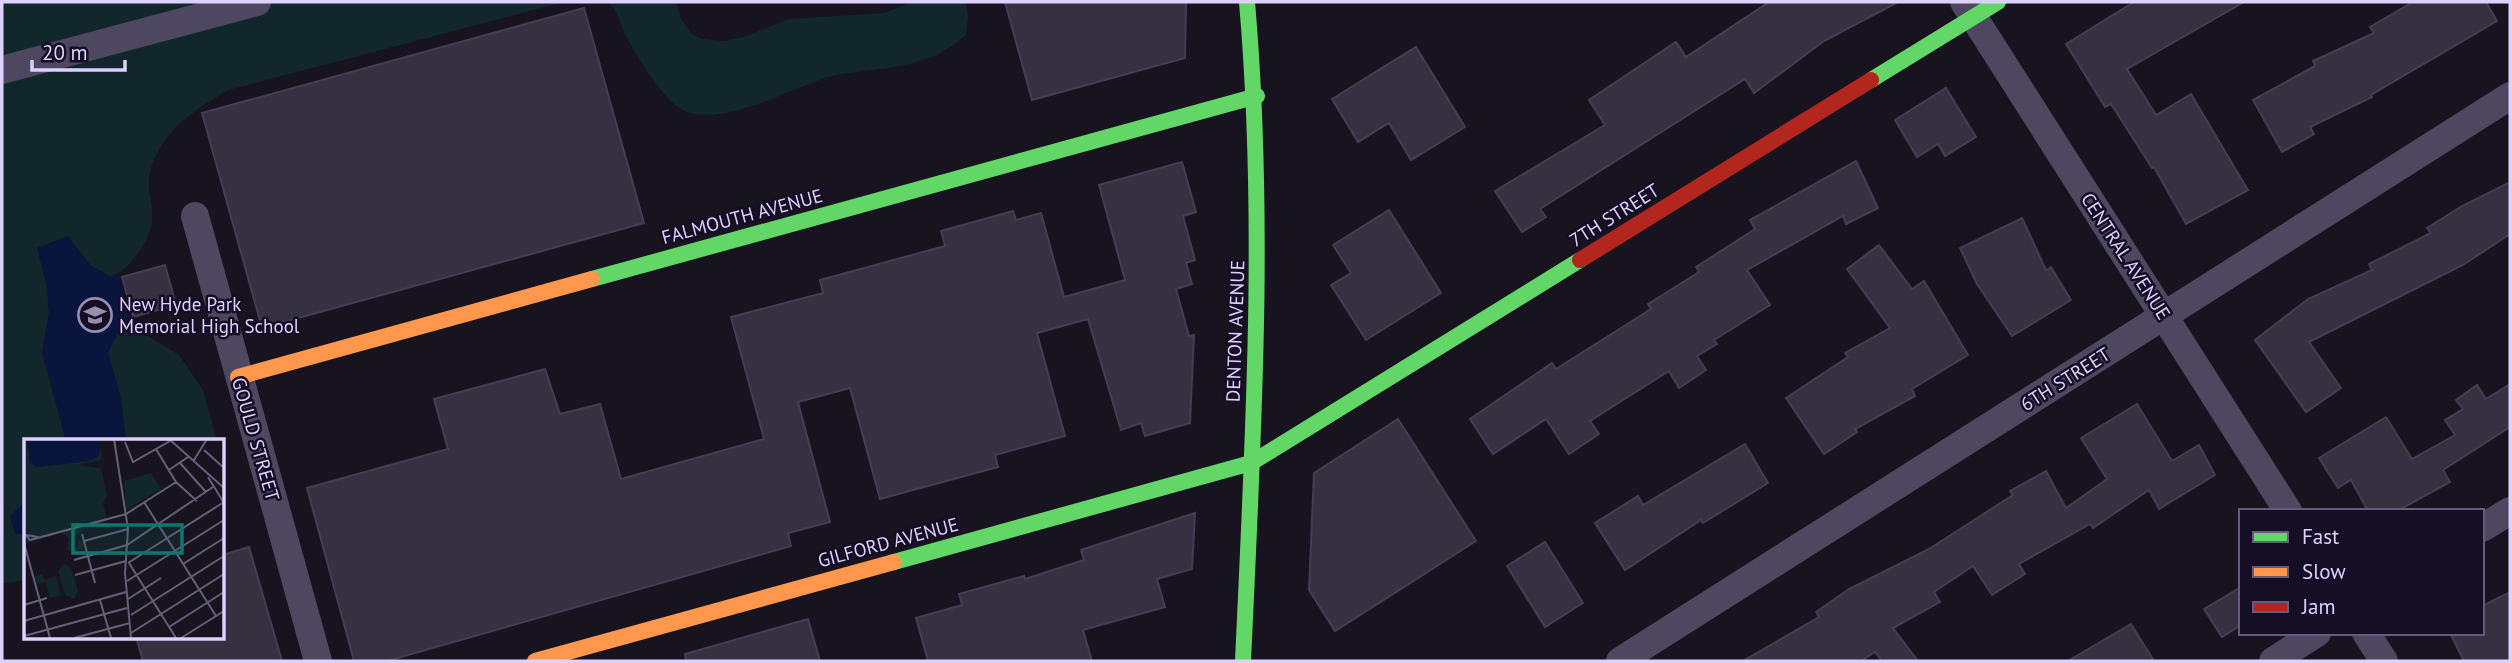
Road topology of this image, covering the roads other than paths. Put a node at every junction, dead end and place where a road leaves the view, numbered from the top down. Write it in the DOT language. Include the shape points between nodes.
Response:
graph roads {
  1 [pos="257,2"];
  2 [pos="1247,2"];
  3 [pos="1998,2"];
  4 [pos="1969,9"];
  5 [pos="2,71"];
  6 [pos="1257,96"];
  7 [pos="2510,96"];
  8 [pos="195,216"];
  9 [pos="2164,316"];
  10 [pos="238,377"];
  11 [pos="1251,463"];
  12 [pos="2287,509"];
  13 [pos="2510,511"];
  14 [pos="2484,527"];
  15 [pos="2314,635"];
  16 [pos="2367,635"];
  17 [pos="318,661"];
  18 [pos="535,661"];
  19 [pos="1243,661"];
  20 [pos="1620,661"];
  21 [pos="2273,661"];
  22 [pos="2384,661"];
  1 -- 5 [label="street"];
  2 -- 6 [label="street, DENTON AVENUE"];
  3 -- 4 [label="street, 7TH STREET"];
  4 -- 9 [label="street, CENTRAL AVENUE"];
  4 -- 11 [label="street, 7TH STREET"];
  6 -- 10 [label="street, FALMOUTH AVENUE"];
  6 -- 11 [label="street, DENTON AVENUE" via="1260,219"];
  7 -- 9 [label="street, 6TH STREET"];
  8 -- 10 [label="street, GOULD STREET"];
  9 -- 12 [label="street, CENTRAL AVENUE"];
  9 -- 20 [label="street, 6TH STREET"];
  10 -- 17 [label="street, GOULD STREET"];
  11 -- 18 [label="street, GILFORD AVENUE"];
  11 -- 19 [label="street, DENTON AVENUE"];
  13 -- 14 [label="street"];
  15 -- 21 [label="street"];
  16 -- 22 [label="street"];
}
